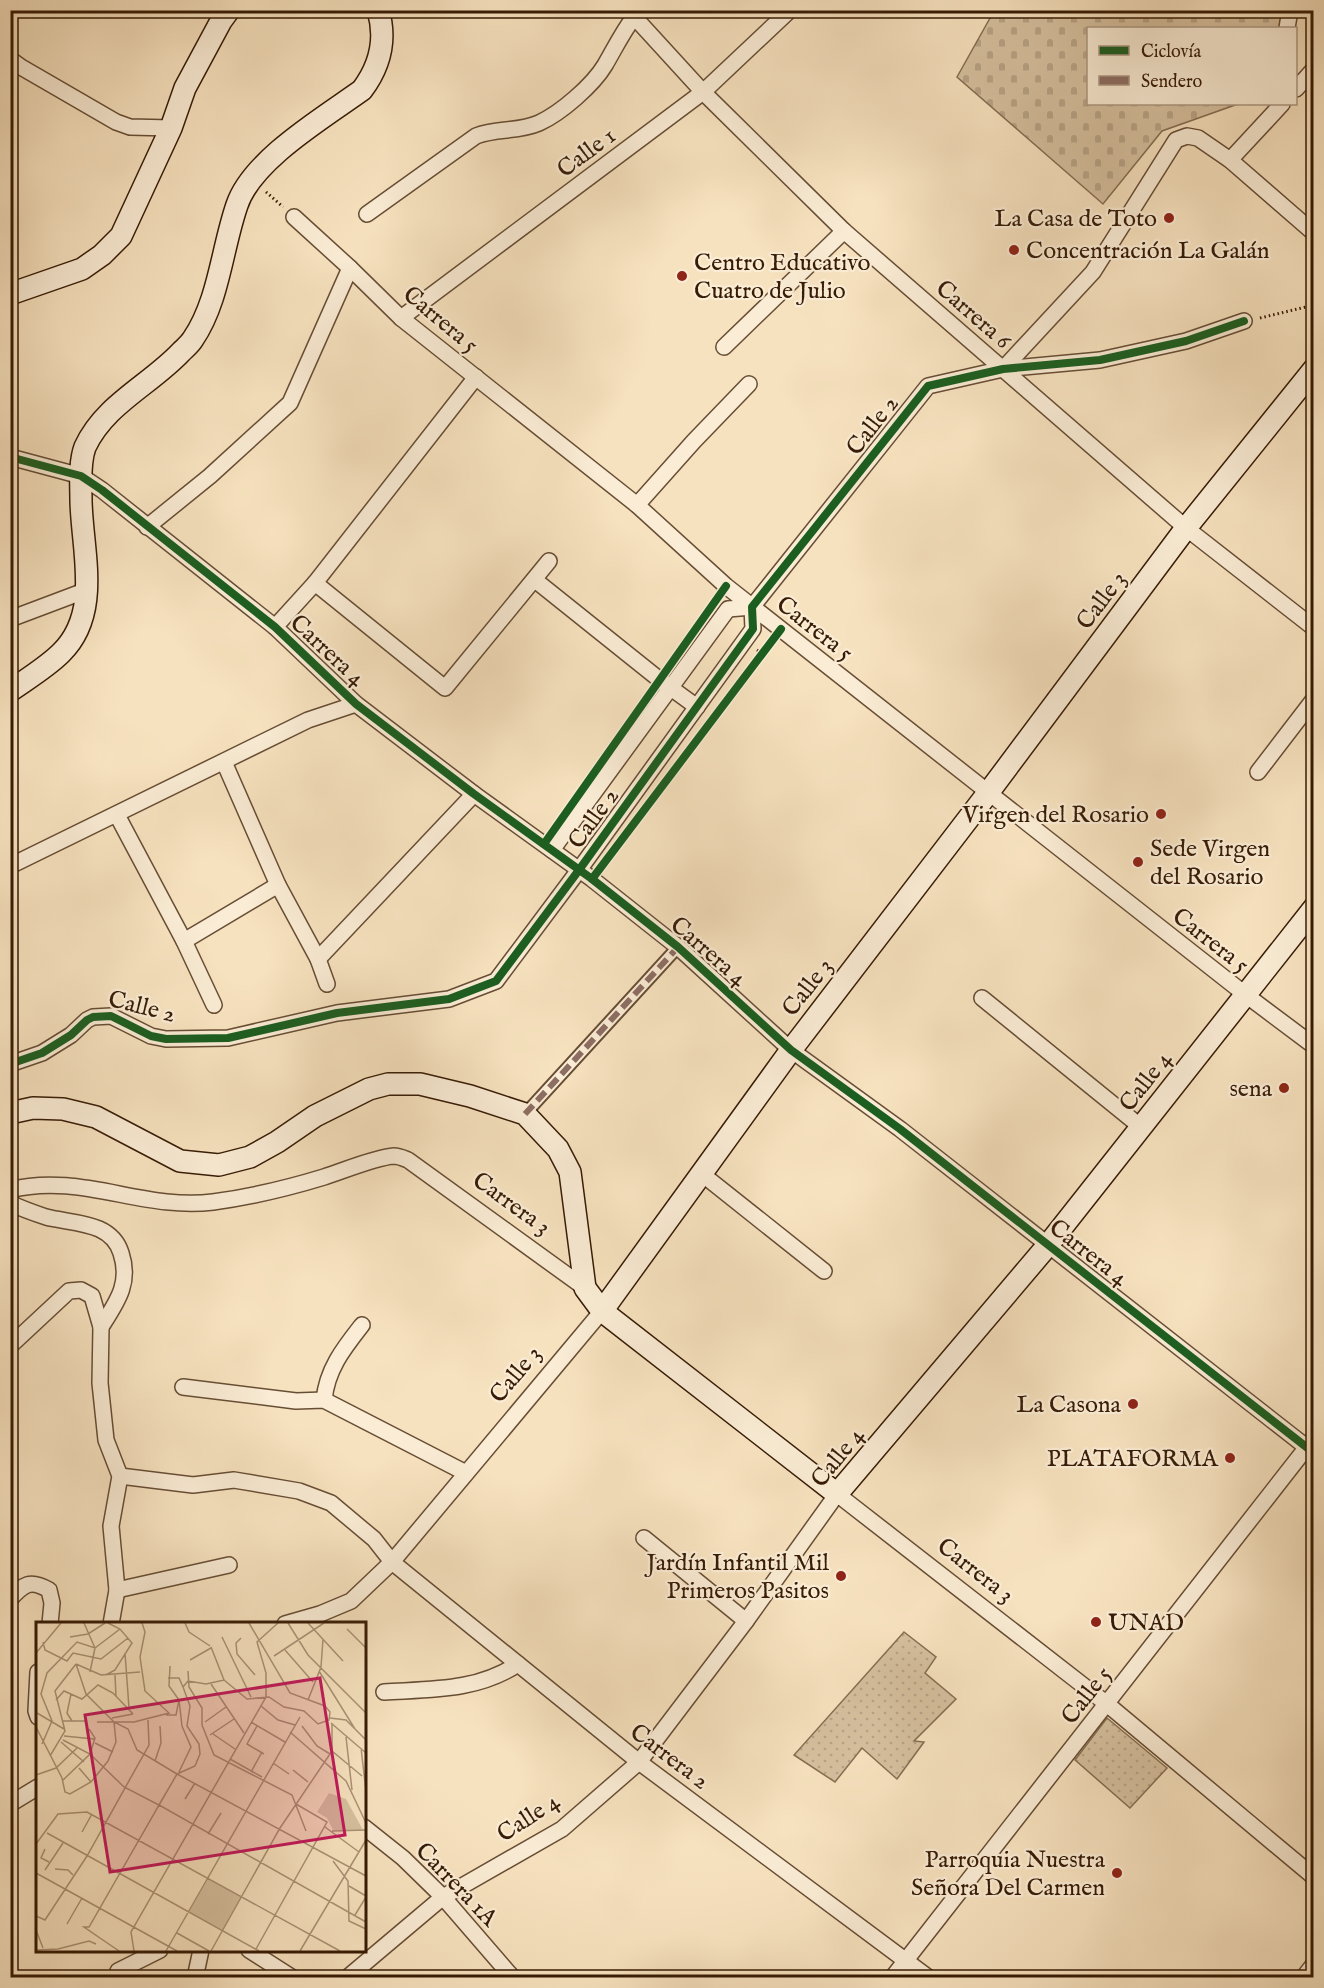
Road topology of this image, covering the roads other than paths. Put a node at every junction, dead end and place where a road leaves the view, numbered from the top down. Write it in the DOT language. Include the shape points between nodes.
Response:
graph roads {
  1 [pos="229,10"];
  2 [pos="378,10"];
  3 [pos="790,10"];
  4 [pos="1290,10"];
  5 [pos="631,14"];
  6 [pos="1287,27"];
  7 [pos="14,68"];
  8 [pos="1314,69"];
  9 [pos="1297,88"];
  10 [pos="703,93"];
  11 [pos="1278,106"];
  12 [pos="171,128"];
  13 [pos="1230,160"];
  14 [pos="367,214"];
  15 [pos="294,217"];
  16 [pos="844,231"];
  17 [pos="1314,233"];
  18 [pos="350,268"];
  19 [pos="10,294"];
  20 [pos="401,318"];
  21 [pos="1244,321"];
  22 [pos="724,347"];
  23 [pos="1003,369"];
  24 [pos="1314,369"];
  25 [pos="476,377"];
  26 [pos="749,384"];
  27 [pos="10,457"];
  28 [pos="81,476"];
  29 [pos="637,505"];
  30 [pos="147,527"];
  31 [pos="1186,528"];
  32 [pos="549,561"];
  33 [pos="535,580"];
  34 [pos="315,583"];
  35 [pos="87,590"];
  36 [pos="752,607"];
  37 [pos="10,619"];
  38 [pos="275,627"];
  39 [pos="1314,628"];
  40 [pos="670,688"];
  41 [pos="10,691"];
  42 [pos="1314,699"];
  43 [pos="356,704"];
  44 [pos="697,707"];
  45 [pos="224,762"];
  46 [pos="1258,772"];
  47 [pos="988,793"];
  48 [pos="474,794"];
  49 [pos="117,815"];
  50 [pos="552,850"];
  51 [pos="10,866"];
  52 [pos="579,870"];
  53 [pos="278,885"];
  54 [pos="1314,908"];
  55 [pos="184,941"];
  56 [pos="678,947"];
  57 [pos="318,959"];
  58 [pos="327,984"];
  59 [pos="1246,995"];
  60 [pos="982,998"];
  61 [pos="214,1005"];
  62 [pos="1314,1046"];
  63 [pos="791,1050"];
  64 [pos="10,1064"];
  65 [pos="10,1113"];
  66 [pos="525,1114"];
  67 [pos="1141,1127"];
  68 [pos="702,1174"];
  69 [pos="10,1190"];
  70 [pos="10,1203"];
  71 [pos="1048,1245"];
  72 [pos="824,1271"];
  73 [pos="585,1288"];
  74 [pos="602,1311"];
  75 [pos="362,1325"];
  76 [pos="101,1327"];
  77 [pos="10,1346"];
  78 [pos="183,1387"];
  79 [pos="324,1400"];
  80 [pos="1311,1446"];
  81 [pos="466,1473"];
  82 [pos="120,1476"];
  83 [pos="837,1494"];
  84 [pos="644,1538"];
  85 [pos="392,1562"];
  86 [pos="230,1565"];
  87 [pos="117,1590"];
  88 [pos="10,1599"];
  89 [pos="746,1621"];
  90 [pos="50,1622"];
  91 [pos="111,1622"];
  92 [pos="289,1622"];
  93 [pos="518,1664"];
  94 [pos="384,1692"];
  95 [pos="1107,1704"];
  96 [pos="639,1762"];
  97 [pos="36,1788"];
  98 [pos="10,1804"];
  99 [pos="366,1829"];
  100 [pos="1314,1877"];
  101 [pos="443,1898"];
  102 [pos="156,1952"];
  103 [pos="201,1952"];
  104 [pos="252,1952"];
  105 [pos="906,1959"];
  106 [pos="1314,1964"];
  107 [pos="118,1971"];
  108 [pos="195,1977"];
  109 [pos="293,1977"];
  110 [pos="347,1977"];
  111 [pos="513,1977"];
  112 [pos="892,1977"];
  113 [pos="929,1977"];
  114 [pos="1303,1977"];
  1 -- 12 [label="main road" via="185,88"];
  2 -- 28 [label="main road" via="382,52 372,77 362,90 273,156 251,179 237,204 219,275 193,339 168,366 102,418 84,449"];
  3 -- 10 [label="street, Calle 1"];
  4 -- 6 [label="street"];
  5 -- 10 [label="street, Carrera 6"];
  5 -- 14 [label="street" via="595,78 551,117 527,127 492,130 476,136"];
  7 -- 12 [label="street" via="116,122 130,127"];
  8 -- 9 [label="street"];
  10 -- 16 [label="street, Carrera 6"];
  10 -- 20 [label="street, Calle 1"];
  11 -- 13 [label="street"];
  12 -- 19 [label="main road" via="121,236 82,269"];
  13 -- 17 [label="street"];
  13 -- 23 [label="street" via="1198,138 1176,140 1093,272"];
  15 -- 18 [label="street, Carrera 5"];
  16 -- 22 [label="street"];
  16 -- 23 [label="street, Carrera 6"];
  18 -- 20 [label="street, Carrera 5"];
  18 -- 30 [label="street" via="290,403"];
  20 -- 25 [label="street, Carrera 5"];
  21 -- 23 [label="street, Calle 2" via="1186,340 1100,360"];
  23 -- 31 [label="street, Carrera 6"];
  23 -- 36 [label="street, Calle 2" via="928,386"];
  24 -- 31 [label="main road, Calle 3"];
  25 -- 29 [label="street, Carrera 5"];
  25 -- 34 [label="street"];
  26 -- 29 [label="street"];
  27 -- 28 [label="street, Carrera 4"];
  28 -- 30 [label="street, Carrera 4"];
  28 -- 35 [label="main road"];
  29 -- 36 [label="street, Carrera 5"];
  30 -- 38 [label="street, Carrera 4"];
  31 -- 39 [label="street, Carrera 6"];
  31 -- 47 [label="main road, Calle 3"];
  32 -- 33 [label="street"];
  33 -- 34 [label="street" via="446,688"];
  33 -- 40 [label="street"];
  34 -- 38 [label="street"];
  35 -- 37 [label="street"];
  35 -- 41 [label="main road" via="83,622 75,636 61,653"];
  36 -- 40 [label="street, Calle 2" via="728,609"];
  36 -- 44 [label="street, Calle 2" via="753,629"];
  36 -- 47 [label="street, Carrera 5"];
  38 -- 43 [label="street, Carrera 4"];
  40 -- 44 [label="street"];
  40 -- 50 [label="street, Calle 2"];
  42 -- 46 [label="street"];
  43 -- 45 [label="street" via="308,720"];
  43 -- 48 [label="street, Carrera 4"];
  44 -- 52 [label="street, Calle 2"];
  45 -- 49 [label="street"];
  45 -- 53 [label="street"];
  47 -- 59 [label="street, Carrera 5"];
  47 -- 63 [label="main road, Calle 3"];
  48 -- 50 [label="street, Carrera 4"];
  48 -- 57 [label="street"];
  49 -- 51 [label="street"];
  49 -- 55 [label="street"];
  50 -- 52 [label="street, Carrera 4"];
  52 -- 56 [label="street, Carrera 4"];
  52 -- 64 [label="street, Calle 2" via="496,981 449,999 337,1013 228,1038 166,1039 151,1036 111,1016 93,1017 42,1053"];
  53 -- 55 [label="street"];
  53 -- 57 [label="street"];
  54 -- 59 [label="main road, Calle 4"];
  55 -- 61 [label="street"];
  56 -- 63 [label="street, Carrera 4"];
  56 -- 66 [label="street"];
  57 -- 58 [label="street"];
  59 -- 62 [label="street, Carrera 5"];
  59 -- 67 [label="main road, Calle 4"];
  60 -- 67 [label="street"];
  63 -- 68 [label="main road, Calle 3"];
  63 -- 71 [label="street, Carrera 4"];
  65 -- 66 [label="main road" via="33,1108 63,1109 96,1117 180,1161 219,1165 250,1157 329,1108 388,1084 420,1084"];
  66 -- 73 [label="main road" via="558,1149 570,1172"];
  67 -- 71 [label="main road, Calle 4"];
  68 -- 72 [label="street"];
  68 -- 74 [label="main road, Calle 3"];
  69 -- 73 [label="street, Carrera 3" via="46,1183 193,1204 249,1196 393,1156 408,1160"];
  70 -- 76 [label="street" via="46,1217 96,1228 115,1239 125,1265 125,1277"];
  71 -- 80 [label="street, Carrera 4"];
  71 -- 83 [label="main road, Calle 4"];
  73 -- 74 [label="main road, Carrera 3"];
  74 -- 81 [label="street, Calle 3"];
  74 -- 83 [label="main road, Carrera 3"];
  75 -- 79 [label="street" via="339,1354"];
  76 -- 77 [label="street" via="92,1296 81,1290 69,1291"];
  76 -- 82 [label="street" via="102,1410 106,1440"];
  78 -- 79 [label="street" via="296,1401"];
  79 -- 81 [label="street"];
  80 -- 95 [label="street, Calle 5"];
  81 -- 85 [label="street, Calle 3"];
  82 -- 85 [label="street, Carrera 2" via="193,1485 234,1480 299,1491 331,1503 374,1539"];
  82 -- 87 [label="street" via="111,1526"];
  83 -- 89 [label="street, Calle 4"];
  83 -- 95 [label="street, Carrera 3"];
  84 -- 89 [label="street"];
  85 -- 92 [label="street, Calle 3" via="351,1601"];
  85 -- 93 [label="street, Carrera 2"];
  86 -- 87 [label="street"];
  87 -- 91 [label="street"];
  88 -- 90 [label="street" via="24,1585 49,1590"];
  89 -- 96 [label="street, Calle 4"];
  93 -- 94 [label="street" via="502,1675 462,1688"];
  93 -- 96 [label="street, Carrera 2"];
  95 -- 100 [label="street, Carrera 3"];
  95 -- 105 [label="street, Calle 5"];
  96 -- 101 [label="street, Calle 4" via="562,1829"];
  96 -- 105 [label="street, Carrera 2"];
  97 -- 98 [label="street"];
  99 -- 101 [label="street, Carrera 1A"];
  101 -- 110 [label="street, Calle 4"];
  101 -- 111 [label="street, Carrera 1A"];
  102 -- 107 [label="street"];
  103 -- 108 [label="street"];
  104 -- 109 [label="street"];
  105 -- 112 [label="street, Calle 5"];
  105 -- 113 [label="street, Carrera 2"];
  106 -- 114 [label="street"];
}
